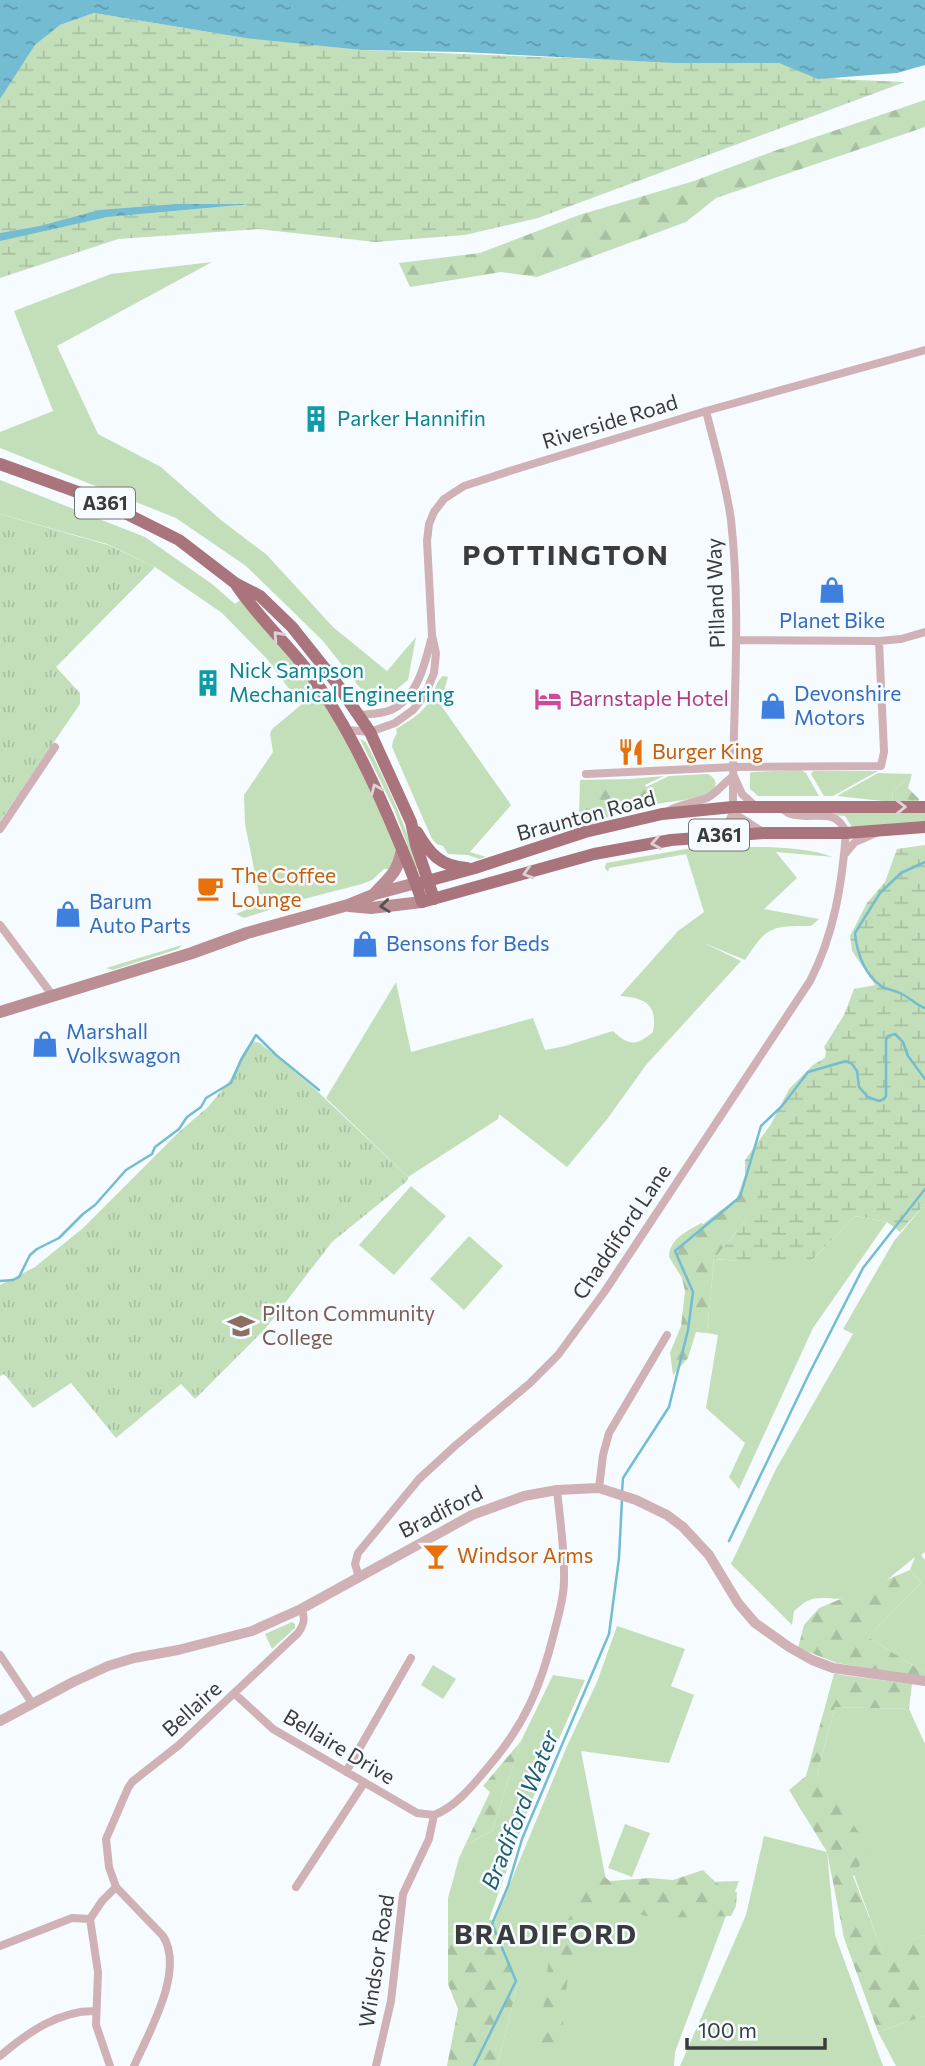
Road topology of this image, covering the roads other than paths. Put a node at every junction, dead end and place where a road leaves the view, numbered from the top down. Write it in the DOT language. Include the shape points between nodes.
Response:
graph roads {
  1 [pos="925,350"];
  2 [pos="706,411"];
  3 [pos="0,464"];
  4 [pos="235,583"];
  5 [pos="925,632"];
  6 [pos="432,635"];
  7 [pos="736,640"];
  8 [pos="879,641"];
  9 [pos="359,715"];
  10 [pos="348,730"];
  11 [pos="370,732"];
  12 [pos="55,747"];
  13 [pos="734,771"];
  14 [pos="586,774"];
  15 [pos="757,807"];
  16 [pos="779,807"];
  17 [pos="925,807"];
  18 [pos="733,810"];
  19 [pos="662,814"];
  20 [pos="411,822"];
  21 [pos="925,827"];
  22 [pos="0,829"];
  23 [pos="881,831"];
  24 [pos="826,832"];
  25 [pos="764,833"];
  26 [pos="846,833"];
  27 [pos="711,835"];
  28 [pos="402,849"];
  29 [pos="844,855"];
  30 [pos="475,868"];
  31 [pos="422,883"];
  32 [pos="375,894"];
  33 [pos="428,900"];
  34 [pos="348,905"];
  35 [pos="0,925"];
  36 [pos="53,996"];
  37 [pos="0,1012"];
  38 [pos="667,1335"];
  39 [pos="599,1488"];
  40 [pos="557,1490"];
  41 [pos="359,1577"];
  42 [pos="300,1609"];
  43 [pos="0,1655"];
  44 [pos="411,1658"];
  45 [pos="925,1681"];
  46 [pos="235,1694"];
  47 [pos="32,1703"];
  48 [pos="0,1721"];
  49 [pos="346,1772"];
  50 [pos="364,1783"];
  51 [pos="434,1815"];
  52 [pos="296,1886"];
  53 [pos="116,1887"];
  54 [pos="90,1919"];
  55 [pos="0,1945"];
  56 [pos="96,2011"];
  57 [pos="0,2056"];
  58 [pos="110,2066"];
  59 [pos="134,2066"];
  60 [pos="376,2066"];
  1 -- 2 [label="street, Riverside Road"];
  2 -- 6 [label="street, Riverside Road" via="464,486 444,499 429,524 427,541"];
  2 -- 7 [label="street, Pilland Way" via="730,518"];
  3 -- 4 [label="main road, A361" via="136,517 178,540"];
  4 -- 9 [label="main road, A361" via="260,596 292,627"];
  10 -- 4 [label="main road, A361, one-way" via="308,672"];
  5 -- 8 [label="street"];
  6 -- 9 [label="street, Riverside Road" via="417,684 408,696 394,709"];
  6 -- 11 [label="street, Riverside Road" via="434,673 425,695 395,723"];
  7 -- 8 [label="street"];
  7 -- 13 [label="street, Pilland Way"];
  8 -- 13 [label="street" via="881,766"];
  9 -- 11 [label="main road, A361"];
  10 -- 11 [label="street, Riverside Road"];
  28 -- 10 [label="main road, A361, one-way"];
  11 -- 20 [label="main road, A361"];
  12 -- 22 [label="street"];
  13 -- 14 [label="street"];
  13 -- 15 [label="street" via="742,794"];
  13 -- 18 [label="street, Pilland Way"];
  13 -- 19 [label="street" via="708,797"];
  15 -- 16 [label="main road, Braunton Road / A361"];
  15 -- 18 [label="main road, Braunton Road / A361"];
  16 -- 17 [label="main road, Braunton Road / A361, one-way"];
  16 -- 26 [label="street" via="792,814 838,819"];
  18 -- 19 [label="main road, Braunton Road / A361"];
  18 -- 25 [label="street"];
  18 -- 27 [label="street" via="727,825"];
  19 -- 30 [label="main road, Braunton Road / A361" via="585,832"];
  20 -- 30 [label="main road, A361" via="439,860 463,869"];
  20 -- 31 [label="main road, A361"];
  21 -- 23 [label="main road, Braunton Road / A361"];
  23 -- 26 [label="main road, Braunton Road / A361"];
  23 -- 29 [label="street" via="857,841"];
  24 -- 25 [label="main road, Braunton Road / A361"];
  24 -- 26 [label="main road, Braunton Road / A361"];
  24 -- 29 [label="street"];
  25 -- 27 [label="main road, Braunton Road / A361"];
  26 -- 29 [label="street, Chaddiford Lane"];
  27 -- 33 [label="main road, Braunton Road / A361, one-way" via="594,854"];
  28 -- 31 [label="main road, A361"];
  28 -- 32 [label="main road" via="399,866"];
  29 -- 41 [label="street, Chaddiford Lane" via="839,901 810,981 605,1291 546,1368 419,1479 366,1541 356,1559"];
  30 -- 31 [label="main road, Braunton Road / A361"];
  31 -- 32 [label="main road, Braunton Road"];
  31 -- 33 [label="main road, A361"];
  32 -- 34 [label="main road, Braunton Road"];
  33 -- 34 [label="main road, Braunton Road, one-way" via="371,908"];
  34 -- 36 [label="main road, Braunton Road"];
  35 -- 36 [label="street"];
  36 -- 37 [label="main road, Braunton Road"];
  38 -- 39 [label="street" via="609,1433"];
  39 -- 40 [label="street, Bradiford"];
  39 -- 45 [label="street, Bradiford" via="628,1496 682,1527 709,1555 738,1603 761,1628 812,1660 833,1668"];
  40 -- 41 [label="street, Bradiford" via="524,1496 472,1515"];
  40 -- 51 [label="street" via="564,1585 539,1688 504,1749 477,1781"];
  41 -- 42 [label="street, Bradiford"];
  42 -- 46 [label="street, Bellaire" via="304,1619 299,1632"];
  42 -- 47 [label="street, Bradiford" via="251,1631 108,1666"];
  43 -- 47 [label="street"];
  44 -- 49 [label="street"];
  46 -- 49 [label="street, Bellaire Drive" via="273,1729"];
  46 -- 53 [label="street, Bellaire" via="128,1788 106,1839"];
  47 -- 48 [label="street, Bradiford"];
  49 -- 50 [label="street, Bellaire Drive"];
  50 -- 51 [label="street, Bellaire Drive" via="417,1813"];
  50 -- 52 [label="street"];
  51 -- 60 [label="street, Windsor Road" via="429,1839 403,1894 391,2001"];
  53 -- 54 [label="street"];
  53 -- 59 [label="street" via="163,1936 170,1960 165,1993"];
  54 -- 55 [label="street" via="72,1919"];
  54 -- 56 [label="street" via="98,1972"];
  56 -- 57 [label="street" via="55,2019"];
  56 -- 58 [label="street" via="97,2032"];
}
